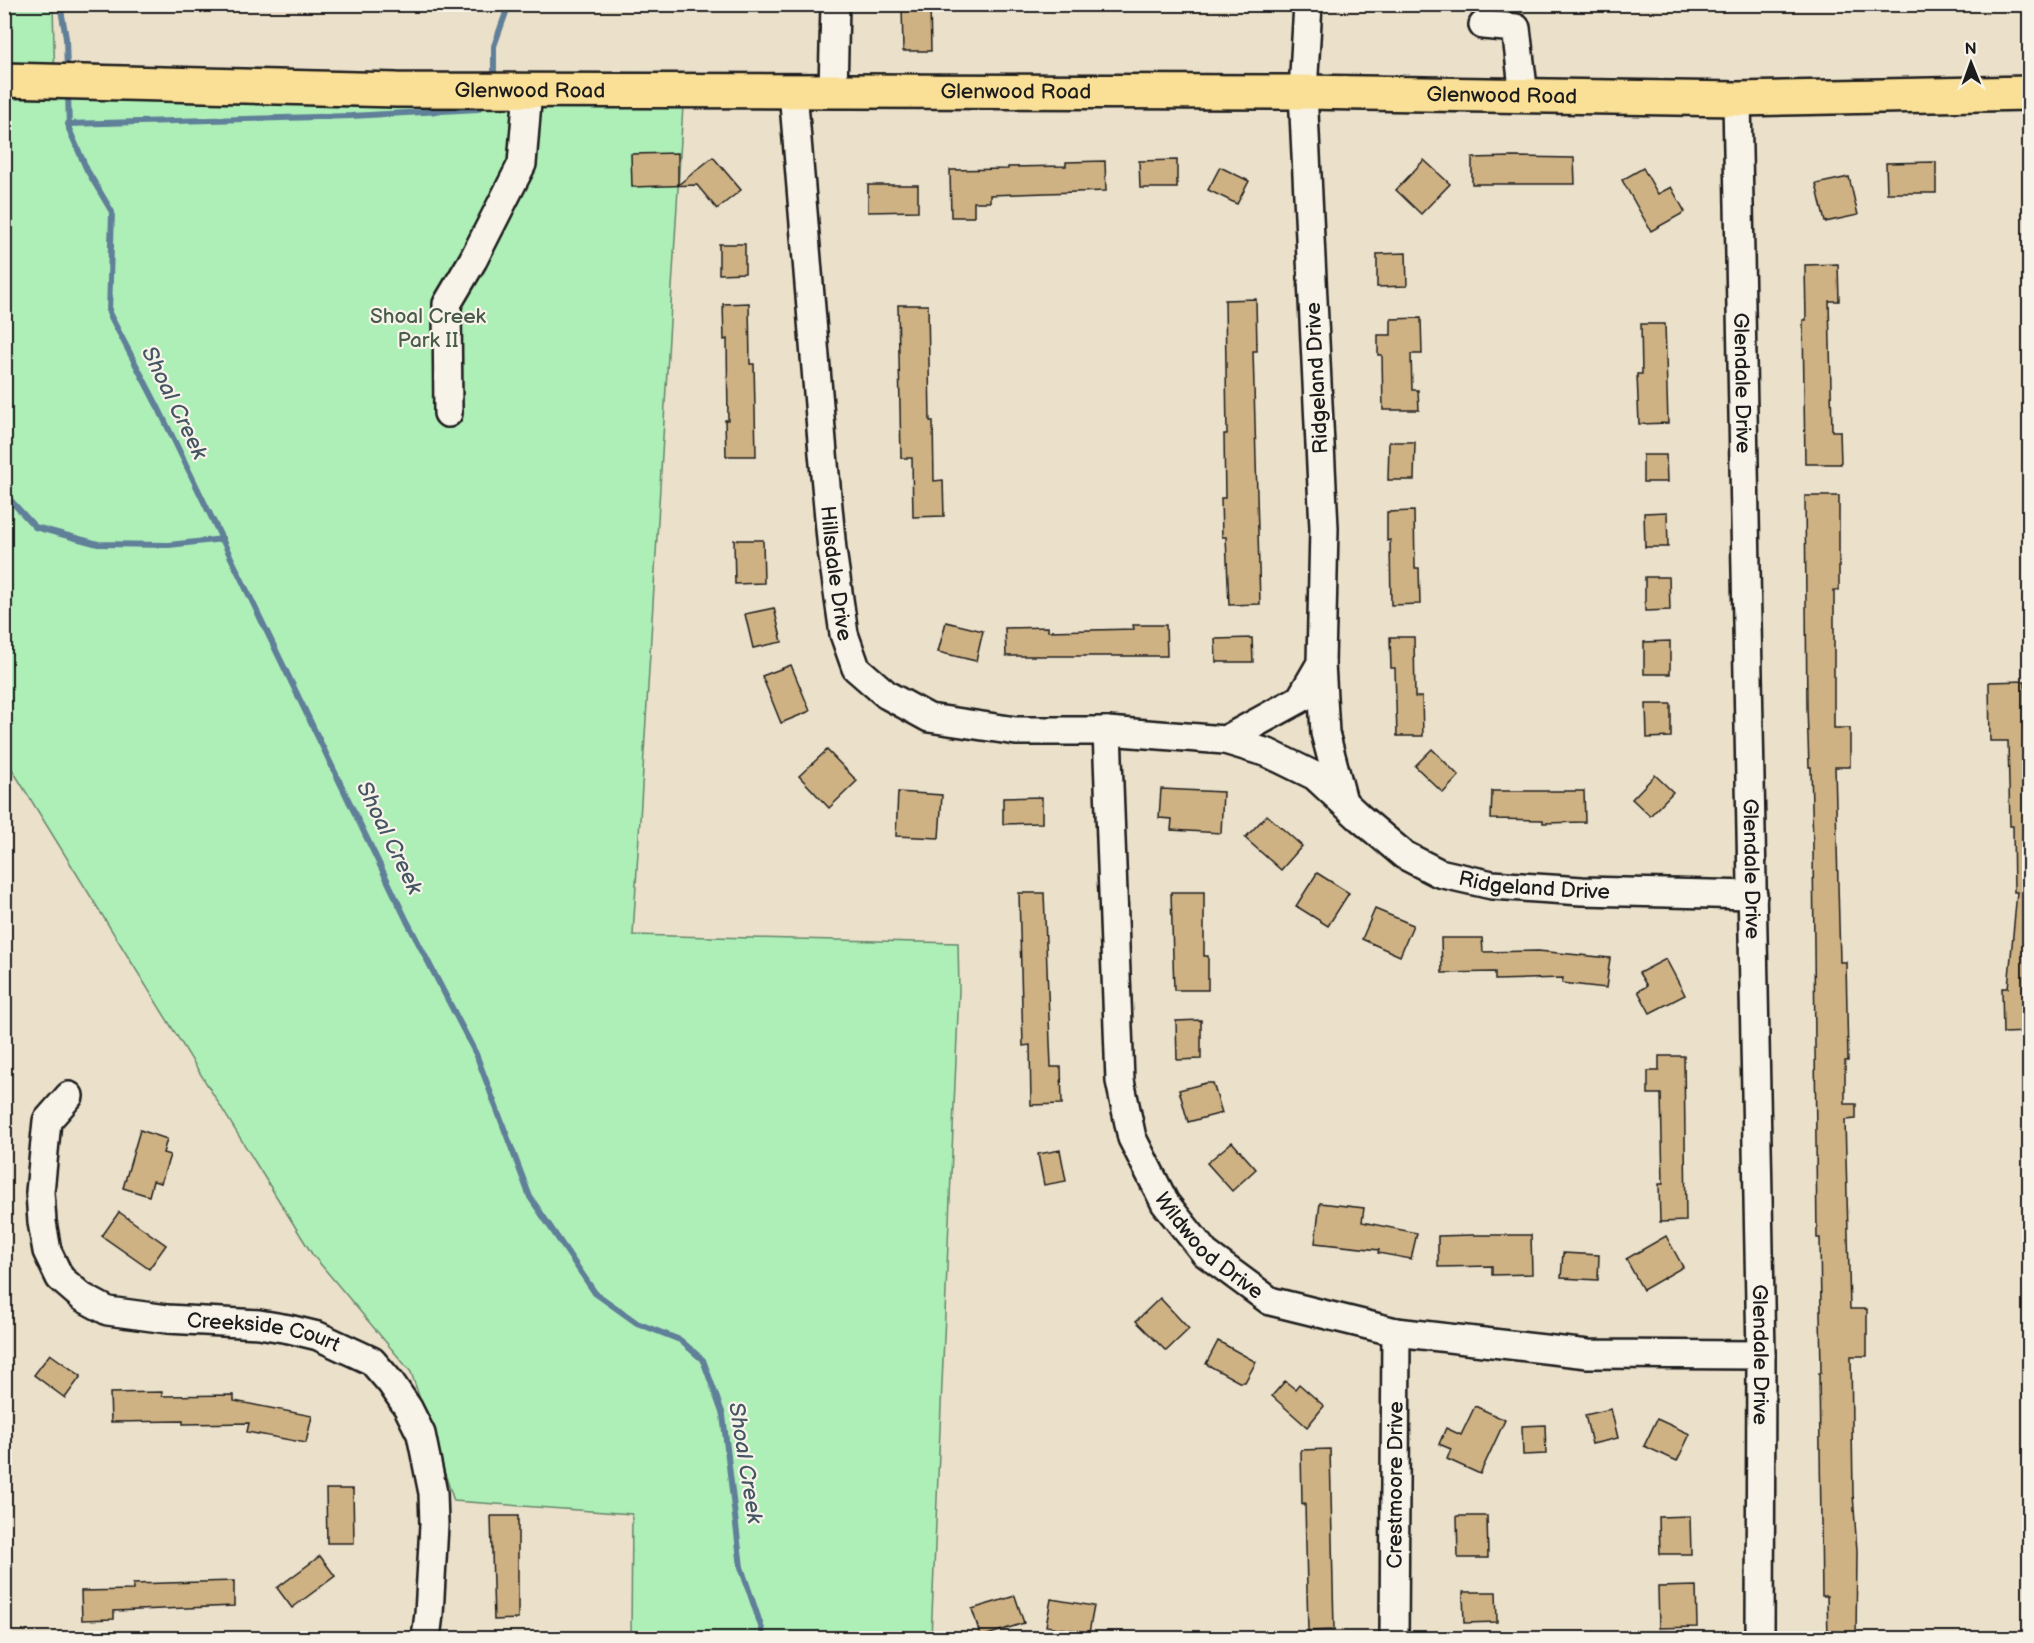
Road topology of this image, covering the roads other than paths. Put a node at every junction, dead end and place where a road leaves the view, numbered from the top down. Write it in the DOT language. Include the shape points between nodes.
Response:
graph roads {
  1 [pos="835,4"];
  2 [pos="1308,4"];
  3 [pos="1483,25"];
  4 [pos="4,80"];
  5 [pos="528,90"];
  6 [pos="793,91"];
  7 [pos="833,91"];
  8 [pos="1303,92"];
  9 [pos="2030,93"];
  10 [pos="1524,96"];
  11 [pos="1737,99"];
  12 [pos="448,412"];
  13 [pos="1321,663"];
  14 [pos="1107,730"];
  15 [pos="1225,740"];
  16 [pos="1343,801"];
  17 [pos="1753,895"];
  18 [pos="69,1096"];
  19 [pos="1396,1332"];
  20 [pos="1761,1355"];
  21 [pos="426,1638"];
  22 [pos="1394,1638"];
  23 [pos="1760,1638"];
  1 -- 7 [label="street"];
  2 -- 8 [label="street, Ridgeland Drive"];
  3 -- 10 [label="street" via="1516,28"];
  4 -- 5 [label="main road, Glenwood Road"];
  5 -- 6 [label="main road, Glenwood Road"];
  5 -- 12 [label="street" via="522,164 447,304"];
  6 -- 7 [label="main road, Glenwood Road"];
  6 -- 14 [label="street, Hillsdale Drive" via="831,539 844,634 856,668 887,695 929,718 1016,731"];
  7 -- 8 [label="main road, Glenwood Road"];
  8 -- 10 [label="main road, Glenwood Road"];
  8 -- 13 [label="street, Ridgeland Drive" via="1324,528"];
  9 -- 11 [label="main road, Glenwood Road"];
  10 -- 11 [label="main road, Glenwood Road"];
  11 -- 17 [label="street, Glendale Drive"];
  13 -- 15 [label="street, Ridgeland Drive" via="1300,699"];
  13 -- 16 [label="street, Ridgeland Drive" via="1324,733"];
  14 -- 15 [label="street, Hillsdale Drive"];
  14 -- 19 [label="street, Wildwood Drive" via="1120,1081 1132,1138 1165,1203 1205,1253 1242,1281 1270,1301"];
  15 -- 16 [label="street, Ridgeland Drive" via="1268,753 1315,776"];
  16 -- 17 [label="street, Ridgeland Drive" via="1404,855 1439,873 1482,883 1582,891"];
  17 -- 20 [label="street, Glendale Drive"];
  18 -- 21 [label="street, Creekside Court" via="47,1121 40,1192 47,1251 60,1278 82,1297 108,1311 259,1324 318,1336 372,1360 392,1383 421,1434 433,1493"];
  19 -- 20 [label="street, Wildwood Drive" via="1588,1353"];
  19 -- 22 [label="street, Crestmoore Drive"];
  20 -- 23 [label="street, Glendale Drive"];
}
